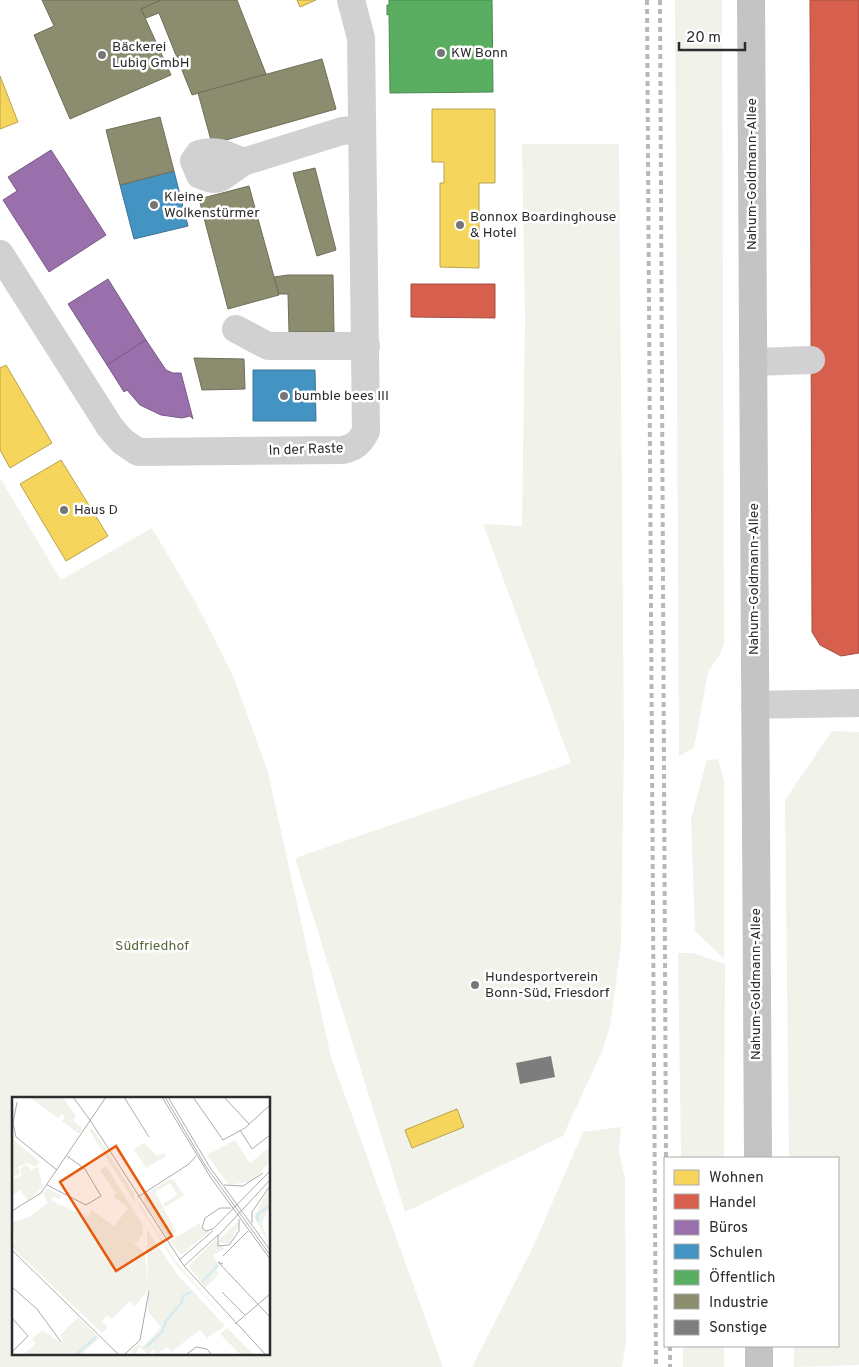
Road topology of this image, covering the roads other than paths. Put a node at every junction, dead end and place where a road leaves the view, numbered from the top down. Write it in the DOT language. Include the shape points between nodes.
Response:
graph roads {
  1 [pos="351,0"];
  2 [pos="751,0"];
  3 [pos="362,129"];
  4 [pos="243,162"];
  5 [pos="0,254"];
  6 [pos="236,328"];
  7 [pos="366,346"];
  8 [pos="812,360"];
  9 [pos="753,362"];
  10 [pos="859,702"];
  11 [pos="755,705"];
  12 [pos="758,1157"];
  13 [pos="759,1347"];
  14 [pos="759,1367"];
  1 -- 3 [label="street, In der Raste" via="361,38"];
  2 -- 9 [label="main road, Nahum-Goldmann-Allee"];
  3 -- 4 [label="street" via="342,131"];
  3 -- 7 [label="street, In der Raste"];
  5 -- 7 [label="street, In der Raste" via="110,427 138,452 343,450 353,447 366,431"];
  6 -- 7 [label="street" via="268,346"];
  8 -- 9 [label="street"];
  9 -- 11 [label="main road, Nahum-Goldmann-Allee"];
  10 -- 11 [label="street"];
  11 -- 12 [label="main road, Nahum-Goldmann-Allee"];
  13 -- 14 [label="main road"];
}
